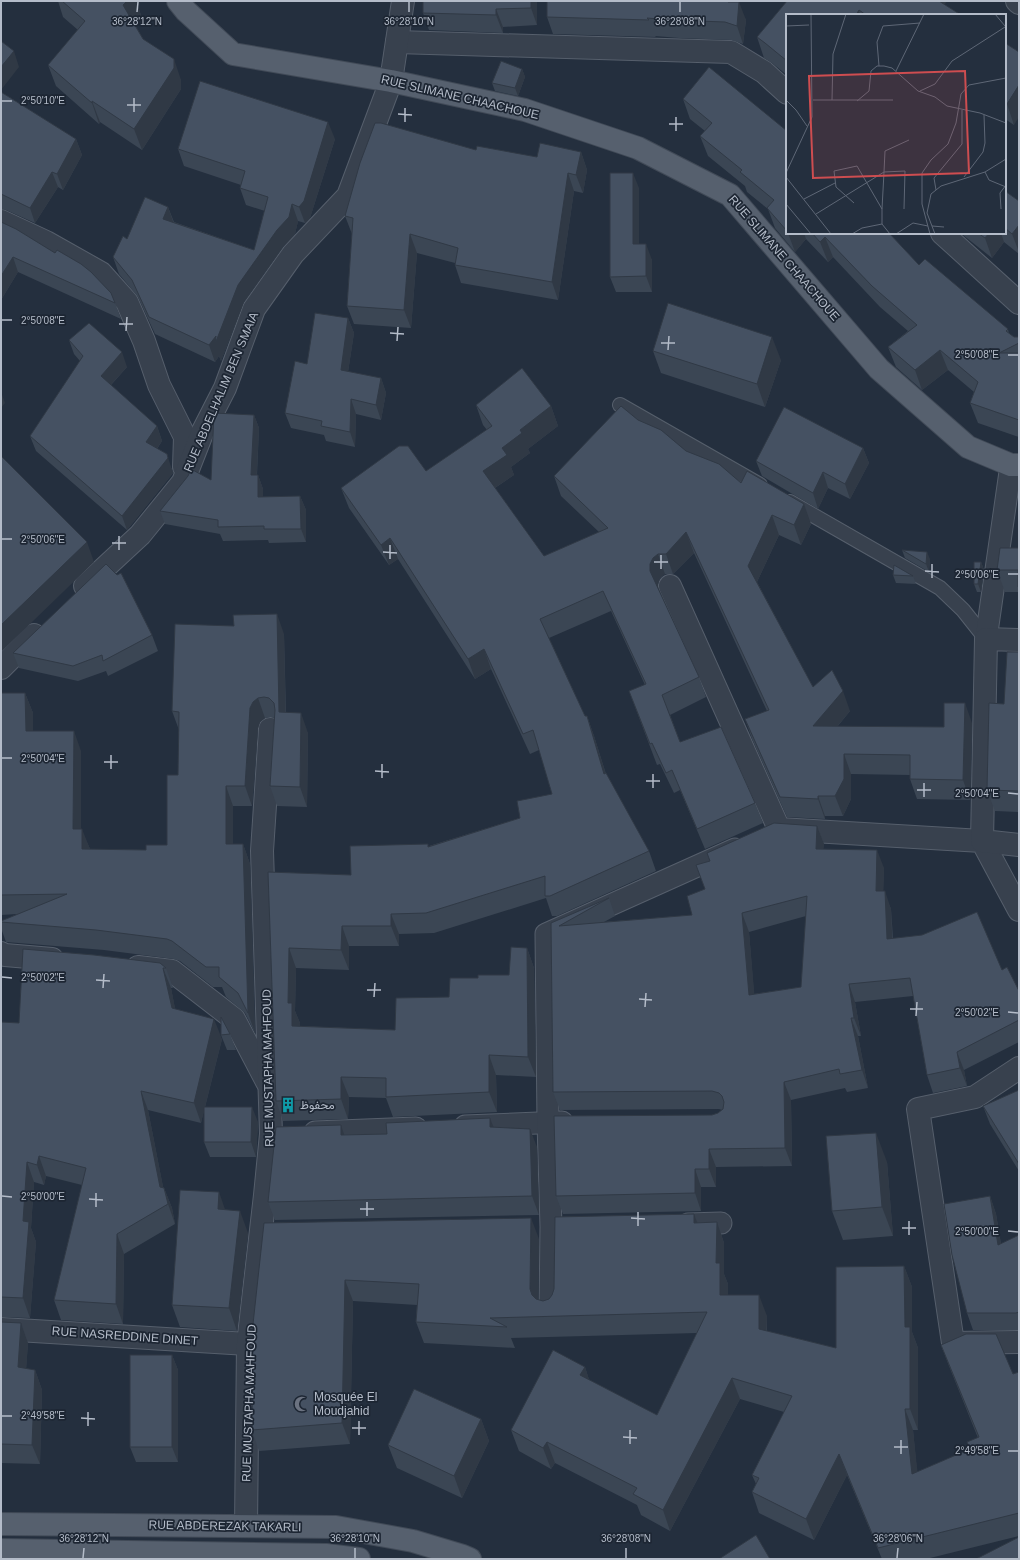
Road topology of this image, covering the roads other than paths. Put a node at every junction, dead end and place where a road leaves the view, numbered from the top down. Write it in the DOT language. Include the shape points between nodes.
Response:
graph roads {
  1 [pos="178,1"];
  2 [pos="403,1"];
  3 [pos="397,42"];
  4 [pos="391,81"];
  5 [pos="786,92"];
  6 [pos="1,221"];
  7 [pos="943,234"];
  8 [pos="1019,303"];
  9 [pos="620,405"];
  10 [pos="1015,465"];
  11 [pos="183,482"];
  12 [pos="670,586"];
  13 [pos="72,599"];
  14 [pos="49,620"];
  15 [pos="986,639"];
  16 [pos="1019,640"];
  17 [pos="1,668"];
  18 [pos="270,729"];
  19 [pos="765,836"];
  20 [pos="982,840"];
  21 [pos="1019,845"];
  22 [pos="1019,910"];
  23 [pos="1,953"];
  24 [pos="72,960"];
  25 [pos="117,964"];
  26 [pos="1019,1068"];
  27 [pos="270,1086"];
  28 [pos="548,1122"];
  29 [pos="579,1122"];
  30 [pos="284,1133"];
  31 [pos="721,1223"];
  32 [pos="667,1224"];
  33 [pos="550,1310"];
  34 [pos="1,1329"];
  35 [pos="1019,1342"];
  36 [pos="248,1344"];
  37 [pos="1,1524"];
  38 [pos="246,1526"];
  39 [pos="1,1550"];
  40 [pos="359,1559"];
  41 [pos="470,1559"];
  1 -- 4 [label="main road, RUE SLIMANE CHAACHOUE" via="233,54"];
  2 -- 3 [label="street, RUE ABDELHALIM BEN SMAIA"];
  3 -- 4 [label="street, RUE ABDELHALIM BEN SMAIA"];
  3 -- 5 [label="street" via="731,52 764,72"];
  4 -- 10 [label="main road, RUE SLIMANE CHAACHOUE" via="525,110 601,135 638,148 730,195 879,369 968,447"];
  4 -- 11 [label="street, RUE ABDELHALIM BEN SMAIA" via="348,196 293,254 254,309 225,388 203,431"];
  6 -- 11 [label="street" via="46,242 101,273 127,302 159,385 185,437"];
  7 -- 8 [label="street"];
  9 -- 15 [label="lane" via="940,588 963,610"];
  10 -- 15 [label="street"];
  11 -- 13 [label="street, RUE ABDELHALIM BEN SMAIA" via="140,535"];
  12 -- 19 [label="street"];
  14 -- 17 [label="street"];
  15 -- 16 [label="street"];
  15 -- 20 [label="street"];
  18 -- 27 [label="street, RUE MUSTAPHA MAHFOUD" via="262,851"];
  19 -- 20 [label="street"];
  19 -- 28 [label="street" via="546,934"];
  20 -- 21 [label="street"];
  20 -- 22 [label="street"];
  23 -- 24 [label="street"];
  25 -- 27 [label="street" via="172,971 234,1019"];
  26 -- 35 [label="street" via="975,1097 918,1108 953,1342"];
  27 -- 30 [label="street, RUE MUSTAPHA MAHFOUD"];
  28 -- 29 [label="street"];
  28 -- 30 [label="street"];
  28 -- 33 [label="street"];
  30 -- 36 [label="street, RUE MUSTAPHA MAHFOUD"];
  31 -- 32 [label="street"];
  34 -- 36 [label="street, RUE NASREDDINE DINET"];
  36 -- 38 [label="street, RUE MUSTAPHA MAHFOUD"];
  37 -- 38 [label="main road, RUE ABDEREZAK TAKARLI"];
  38 -- 41 [label="main road, RUE ABDEREZAK TAKARLI" via="336,1527 413,1541"];
  39 -- 40 [label="main road" via="326,1555"];
}
